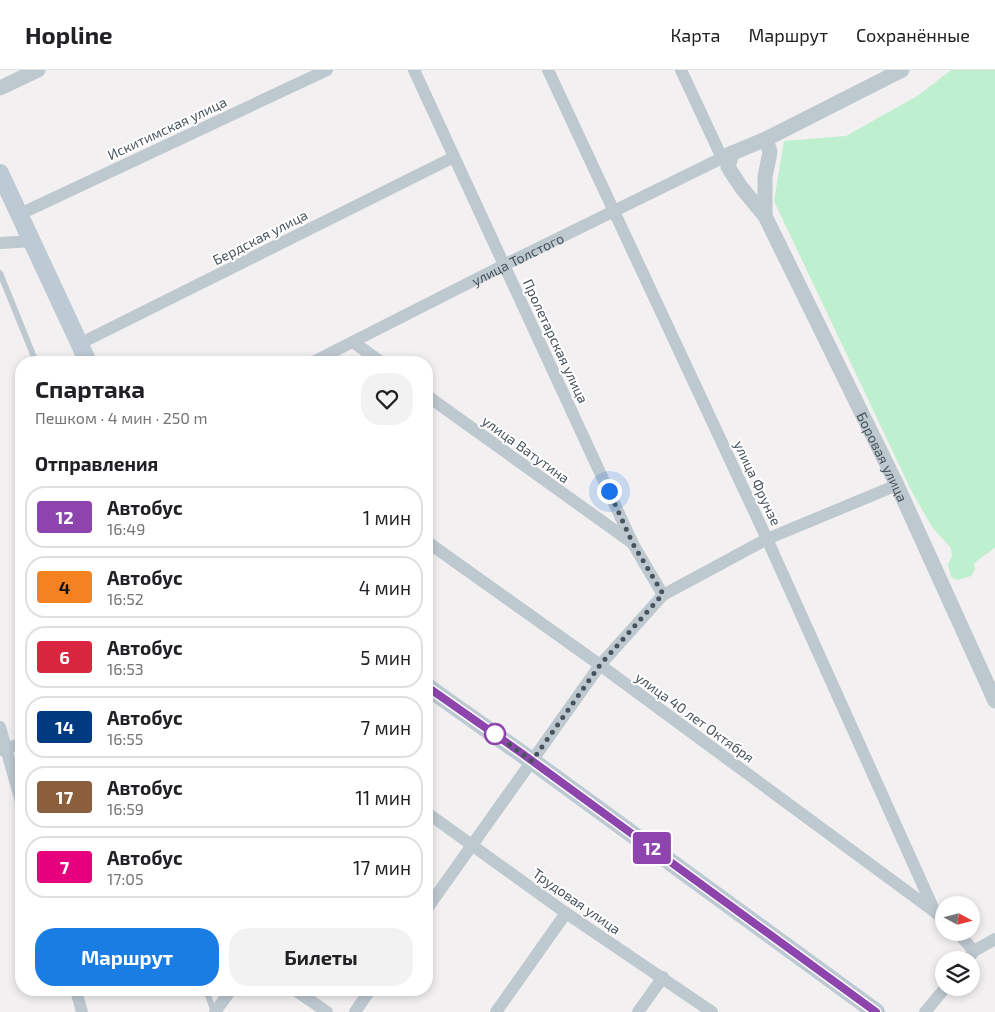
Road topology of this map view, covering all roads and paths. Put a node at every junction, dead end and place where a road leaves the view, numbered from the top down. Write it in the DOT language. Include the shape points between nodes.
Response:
graph roads {
  1 [pos="38,70"];
  2 [pos="326,70"];
  3 [pos="414,70"];
  4 [pos="548,70"];
  5 [pos="681,70"];
  6 [pos="902,70"];
  7 [pos="0,88"];
  8 [pos="766,139"];
  9 [pos="454,157"];
  10 [pos="728,159"];
  11 [pos="0,172"];
  12 [pos="765,178"];
  13 [pos="741,187"];
  14 [pos="615,211"];
  15 [pos="20,214"];
  16 [pos="765,216"];
  17 [pos="32,240"];
  18 [pos="0,243"];
  19 [pos="504,265"];
  20 [pos="0,273"];
  21 [pos="353,342"];
  22 [pos="79,344"];
  23 [pos="34,356"];
  24 [pos="85,356"];
  25 [pos="325,356"];
  26 [pos="373,356"];
  27 [pos="433,400"];
  28 [pos="898,485"];
  29 [pos="767,540"];
  30 [pos="633,544"];
  31 [pos="433,547"];
  32 [pos="663,594"];
  33 [pos="600,665"];
  34 [pos="433,691"];
  35 [pos="994,696"];
  36 [pos="0,727"];
  37 [pos="3,749"];
  38 [pos="532,761"];
  39 [pos="15,784"];
  40 [pos="433,817"];
  41 [pos="472,845"];
  42 [pos="433,900"];
  43 [pos="935,907"];
  44 [pos="566,913"];
  45 [pos="935,913"];
  46 [pos="995,939"];
  47 [pos="978,951"];
  48 [pos="663,977"];
  49 [pos="78,996"];
  50 [pos="208,996"];
  51 [pos="226,996"];
  52 [pos="304,996"];
  53 [pos="366,996"];
  54 [pos="938,996"];
  55 [pos="82,1012"];
  56 [pos="214,1012"];
  57 [pos="327,1012"];
  58 [pos="355,1012"];
  59 [pos="496,1012"];
  60 [pos="638,1012"];
  61 [pos="712,1012"];
  62 [pos="876,1012"];
  63 [pos="925,1012"];
  1 -- 7 [label="street"];
  2 -- 15 [label="street, Искитимская улица"];
  3 -- 9 [label="street, Пролетарская улица"];
  4 -- 14 [label="street, улица Фрунзе"];
  5 -- 10 [label="street"];
  6 -- 8 [label="street"];
  8 -- 10 [label="street"];
  8 -- 12 [label="street" via="770,152"];
  9 -- 19 [label="street, Пролетарская улица"];
  9 -- 22 [label="street, Бердская улица"];
  10 -- 13 [label="street"];
  10 -- 14 [label="street, улица Толстого"];
  11 -- 15 [label="main road"];
  12 -- 13 [label="street" via="759,188 750,191"];
  12 -- 16 [label="street"];
  13 -- 16 [label="street"];
  14 -- 19 [label="street, улица Толстого"];
  14 -- 29 [label="street, улица Фрунзе"];
  15 -- 17 [label="main road"];
  16 -- 28 [label="street, Боровая улица"];
  17 -- 18 [label="street"];
  17 -- 22 [label="main road"];
  19 -- 21 [label="street, улица Толстого"];
  19 -- 30 [label="street, Пролетарская улица"];
  20 -- 23 [label="lane"];
  21 -- 25 [label="street, улица Толстого"];
  21 -- 26 [label="street"];
  22 -- 24 [label="main road"];
  27 -- 30 [label="street, улица Ватутина"];
  28 -- 29 [label="street"];
  28 -- 35 [label="street, Боровая улица"];
  29 -- 32 [label="street"];
  29 -- 43 [label="street, улица Фрунзе"];
  30 -- 32 [label="street, Пролетарская улица"];
  31 -- 33 [label="street, улица 40 лет Октября"];
  32 -- 33 [label="street"];
  33 -- 38 [label="street"];
  33 -- 45 [label="street, улица 40 лет Октября"];
  34 -- 38 [label="main road"];
  36 -- 37 [label="street"];
  37 -- 39 [label="street"];
  38 -- 41 [label="street"];
  38 -- 62 [label="main road"];
  40 -- 41 [label="street, Трудовая улица"];
  41 -- 42 [label="street"];
  41 -- 44 [label="street, Трудовая улица"];
  44 -- 48 [label="street, Трудовая улица"];
  44 -- 59 [label="street"];
  46 -- 47 [label="street"];
  48 -- 60 [label="street"];
  48 -- 61 [label="street, Трудовая улица"];
  49 -- 55 [label="street"];
  50 -- 56 [label="lane"];
  51 -- 56 [label="street"];
  52 -- 57 [label="street"];
  53 -- 58 [label="street"];
  54 -- 63 [label="street"];
}
